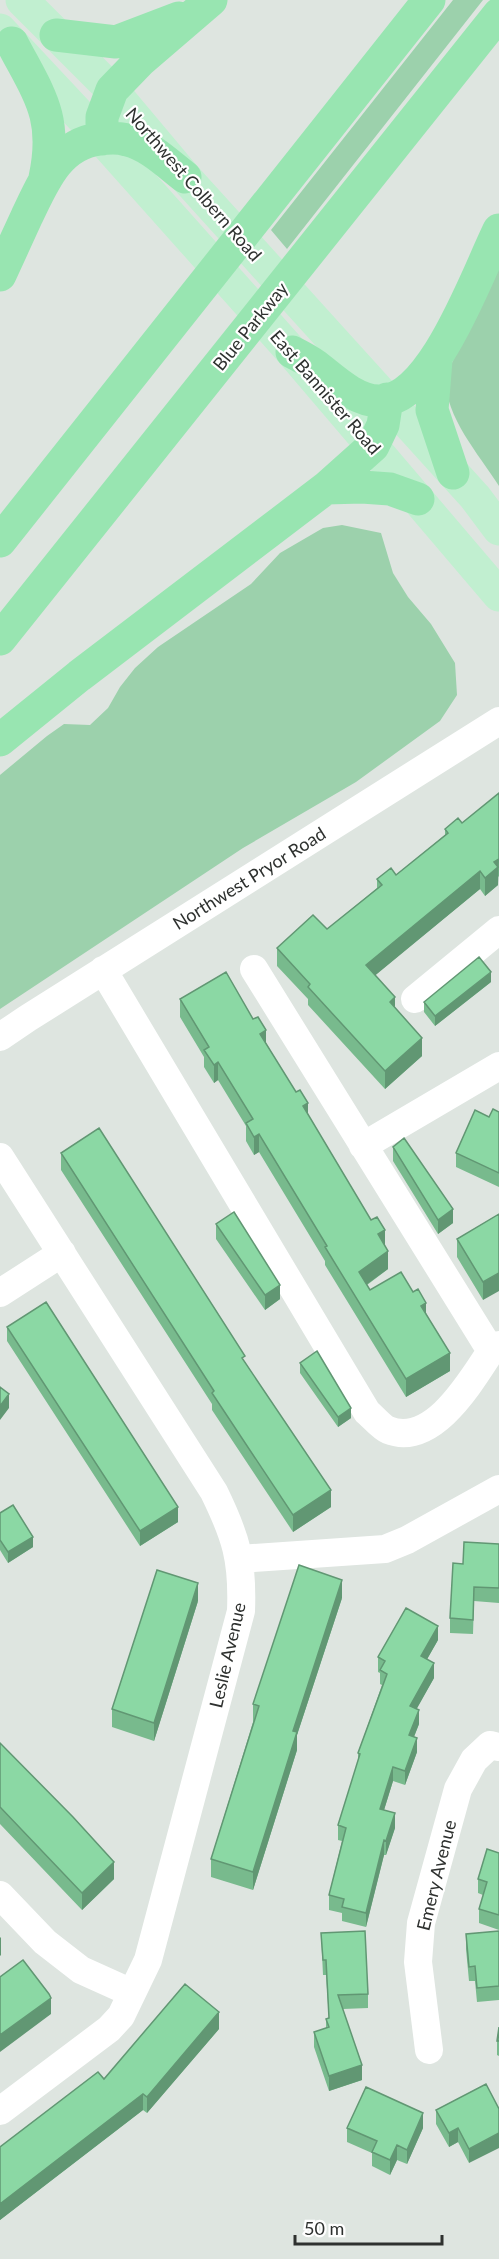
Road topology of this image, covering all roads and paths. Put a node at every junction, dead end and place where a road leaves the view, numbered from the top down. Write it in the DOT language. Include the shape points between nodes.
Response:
graph roads {
  1 [pos="22,0"];
  2 [pos="429,0"];
  3 [pos="204,5"];
  4 [pos="499,14"];
  5 [pos="6,36"];
  6 [pos="56,36"];
  7 [pos="112,90"];
  8 [pos="102,139"];
  9 [pos="45,178"];
  10 [pos="189,180"];
  11 [pos="499,230"];
  12 [pos="0,275"];
  13 [pos="292,351"];
  14 [pos="436,360"];
  15 [pos="387,399"];
  16 [pos="373,446"];
  17 [pos="453,473"];
  18 [pos="326,488"];
  19 [pos="418,498"];
  20 [pos="499,529"];
  21 [pos="0,541"];
  22 [pos="499,595"];
  23 [pos="0,639"];
  24 [pos="499,721"];
  25 [pos="0,740"];
  26 [pos="499,930"];
  27 [pos="254,969"];
  28 [pos="103,970"];
  29 [pos="415,999"];
  30 [pos="0,1037"];
  31 [pos="499,1066"];
  32 [pos="363,1146"];
  33 [pos="0,1157"];
  34 [pos="62,1253"];
  35 [pos="0,1293"];
  36 [pos="495,1348"];
  37 [pos="499,1489"];
  38 [pos="240,1559"];
  39 [pos="494,1746"];
  40 [pos="0,1895"];
  41 [pos="132,1994"];
  42 [pos="429,2050"];
  43 [pos="0,2110"];
  1 -- 6 [label="main road, Northwest Colbern Road"];
  2 -- 21 [label="highway"];
  3 -- 6 [label="highway" via="116,42"];
  3 -- 7 [label="highway"];
  4 -- 23 [label="highway, Blue Parkway"];
  5 -- 8 [label="main road"];
  5 -- 9 [label="highway" via="46,110 50,157"];
  6 -- 7 [label="main road, Northwest Colbern Road"];
  7 -- 8 [label="highway" via="102,117"];
  7 -- 10 [label="main road, Northwest Colbern Road"];
  8 -- 9 [label="highway" via="75,146"];
  8 -- 10 [label="highway" via="128,140 148,149"];
  8 -- 13 [label="main road, East Bannister Road"];
  9 -- 12 [label="highway"];
  10 -- 15 [label="main road, Northwest Colbern Road"];
  11 -- 14 [label="highway"];
  13 -- 15 [label="highway" via="344,388 379,401"];
  13 -- 16 [label="main road, East Bannister Road"];
  14 -- 15 [label="highway" via="407,393"];
  14 -- 17 [label="highway" via="432,410"];
  15 -- 16 [label="highway" via="383,425"];
  15 -- 17 [label="main road"];
  16 -- 18 [label="highway"];
  16 -- 19 [label="main road, East Bannister Road"];
  17 -- 20 [label="main road"];
  18 -- 19 [label="highway" via="390,489"];
  18 -- 25 [label="highway"];
  19 -- 22 [label="main road, East Bannister Road"];
  24 -- 28 [label="street, Northwest Pryor Road"];
  26 -- 29 [label="street"];
  27 -- 32 [label="street"];
  28 -- 30 [label="street, Northwest Pryor Road"];
  28 -- 36 [label="street" via="367,1412 387,1430 420,1430 455,1404"];
  31 -- 32 [label="street"];
  32 -- 36 [label="street"];
  33 -- 34 [label="street, Leslie Avenue"];
  34 -- 35 [label="street"];
  34 -- 38 [label="street, Leslie Avenue" via="214,1492 231,1527"];
  37 -- 38 [label="street" via="385,1549"];
  38 -- 41 [label="street, Leslie Avenue" via="241,1611 148,1960"];
  39 -- 42 [label="street, Emery Avenue" via="474,1760 458,1789 421,1923 417,1962"];
  40 -- 41 [label="street" via="45,1942 81,1970"];
  41 -- 43 [label="street, Leslie Avenue" via="109,2029"];
}
